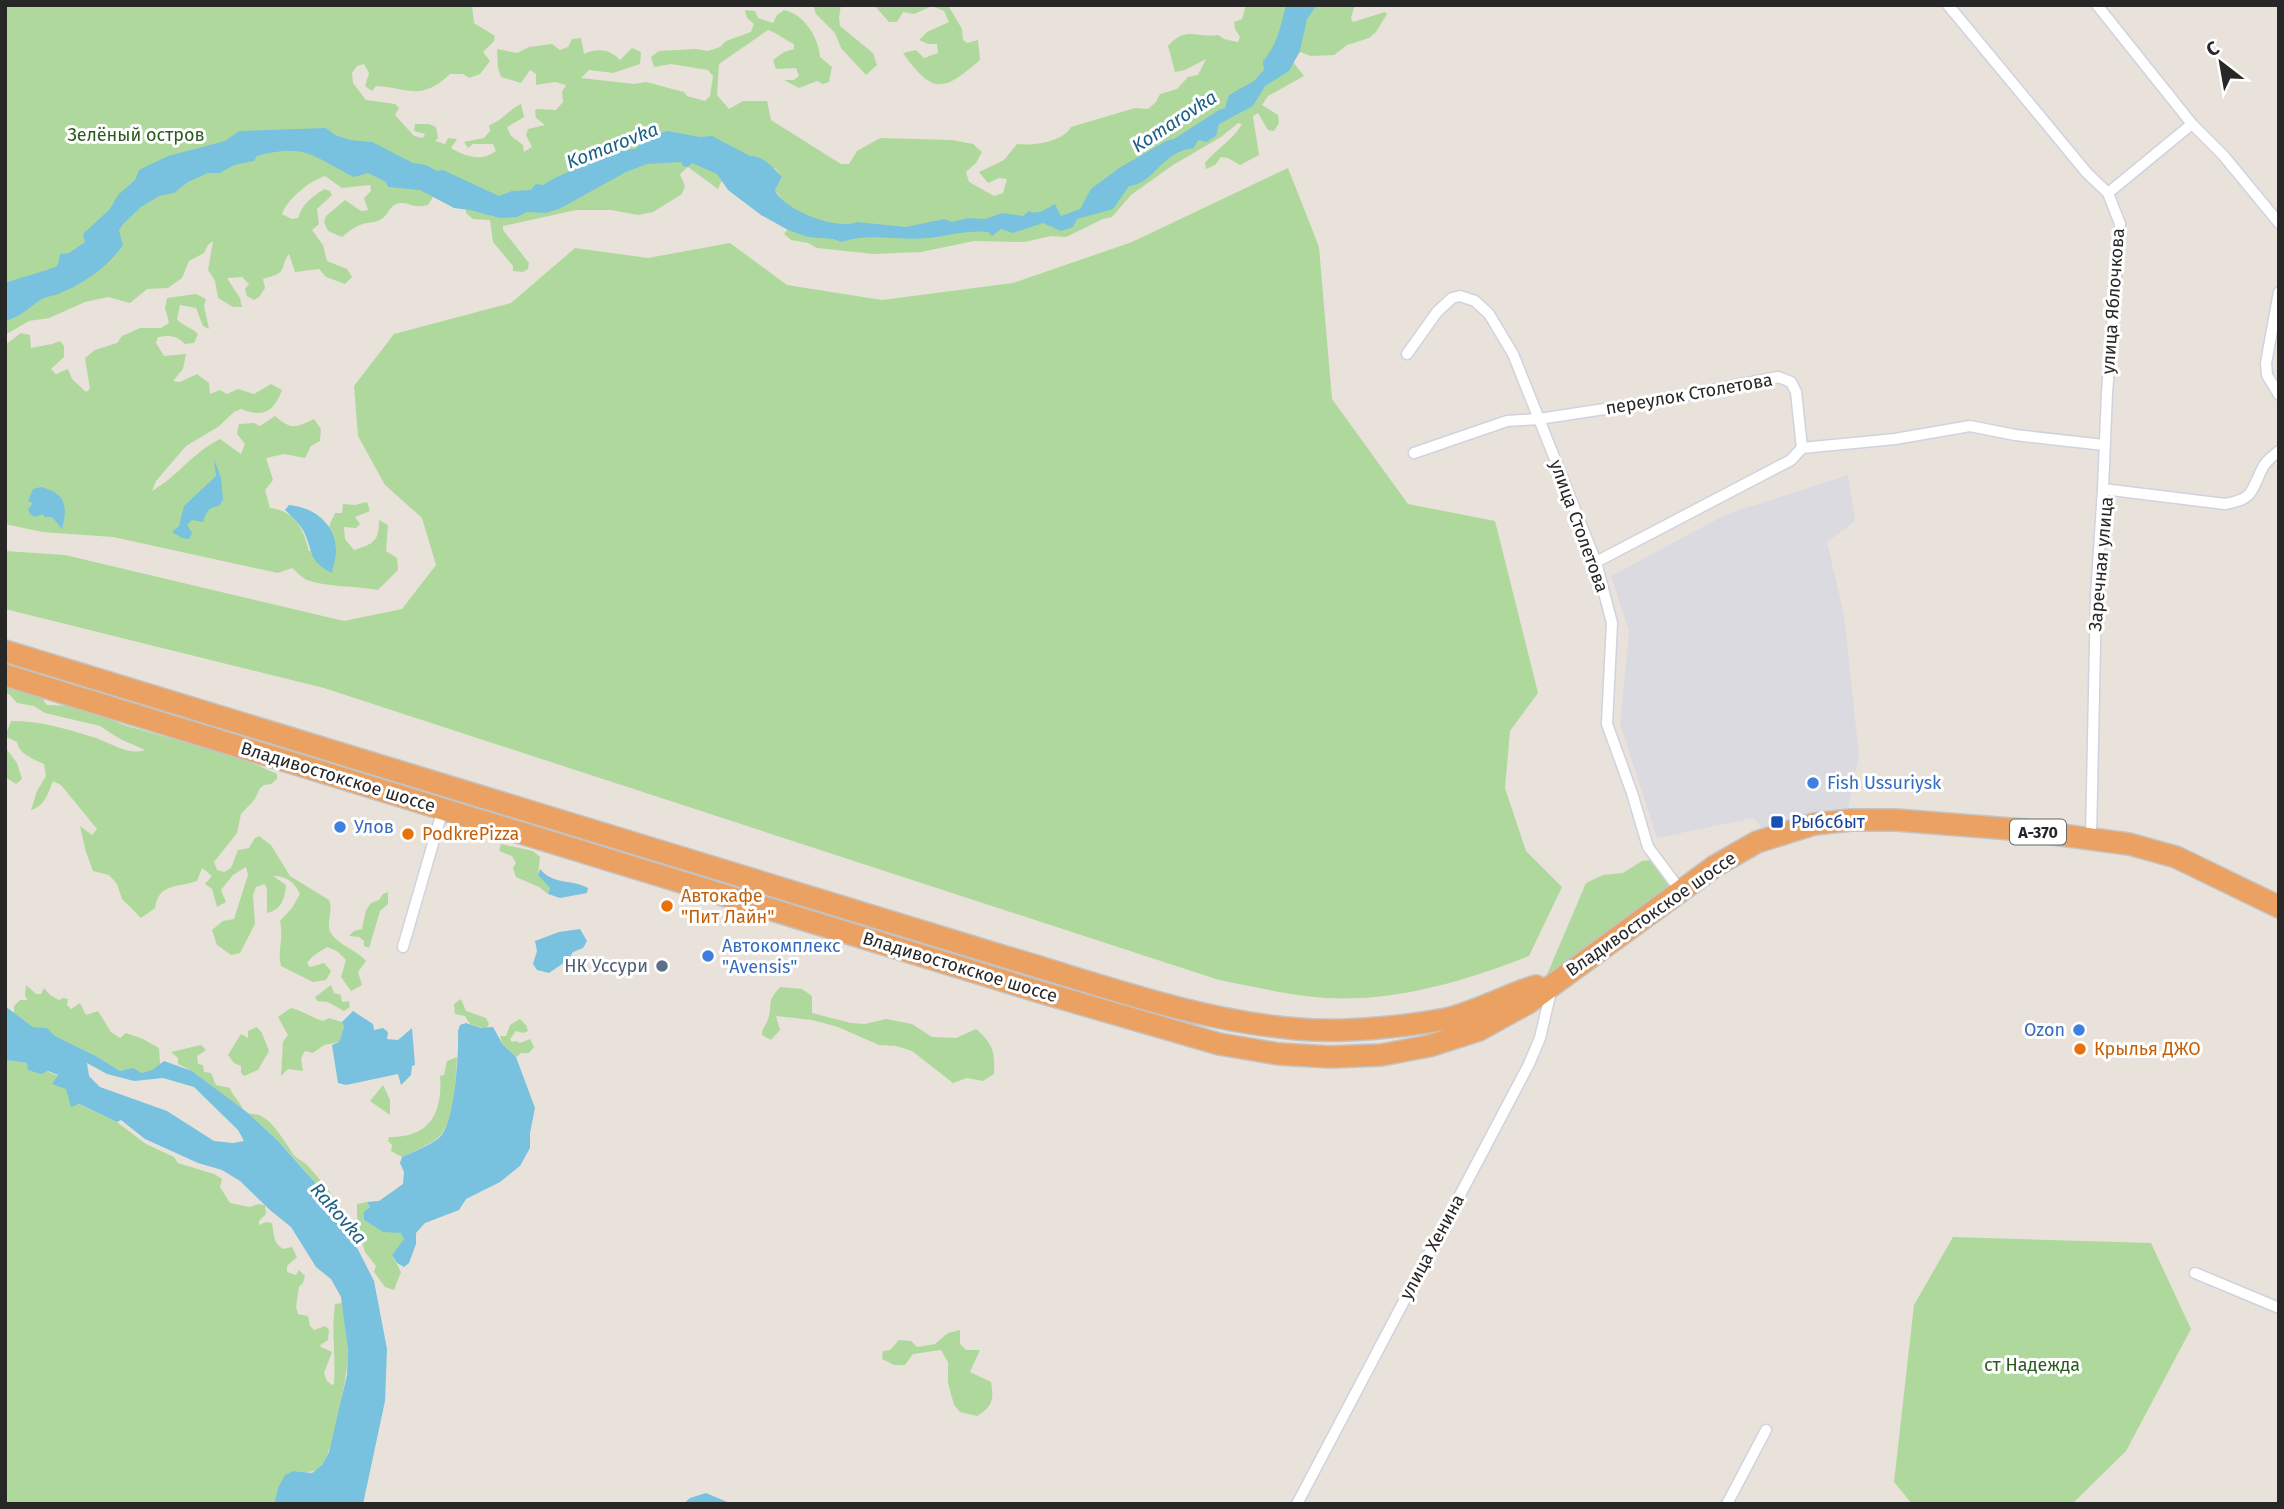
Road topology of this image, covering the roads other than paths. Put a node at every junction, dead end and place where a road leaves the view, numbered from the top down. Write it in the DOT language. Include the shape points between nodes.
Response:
graph roads {
  1 [pos="1948,5"];
  2 [pos="2097,5"];
  3 [pos="2192,124"];
  4 [pos="2108,193"];
  5 [pos="2279,223"];
  6 [pos="2279,292"];
  7 [pos="1407,354"];
  8 [pos="2279,395"];
  9 [pos="1539,419"];
  10 [pos="2104,445"];
  11 [pos="1802,448"];
  12 [pos="2279,451"];
  13 [pos="1414,453"];
  14 [pos="2103,489"];
  15 [pos="1596,562"];
  16 [pos="5,651"];
  17 [pos="76,672"];
  18 [pos="5,675"];
  19 [pos="67,694"];
  20 [pos="443,809"];
  21 [pos="2091,838"];
  22 [pos="1680,890"];
  23 [pos="2279,907"];
  24 [pos="403,947"];
  25 [pos="1552,985"];
  26 [pos="1194,1011"];
  27 [pos="1189,1035"];
  28 [pos="2195,1273"];
  29 [pos="2279,1308"];
  30 [pos="1766,1430"];
  31 [pos="1297,1504"];
  32 [pos="1727,1504"];
  1 -- 4 [label="street, улица Яблочкова"];
  2 -- 3 [label="street"];
  3 -- 4 [label="street"];
  3 -- 5 [label="street"];
  4 -- 10 [label="street, улица Яблочкова" via="2120,224"];
  6 -- 8 [label="street" via="2266,363 2267,375"];
  7 -- 9 [label="street, улица Столетова" via="1452,298 1475,301 1489,314 1513,354"];
  9 -- 11 [label="street, переулок Столетова" via="1778,377 1791,382 1796,392"];
  9 -- 13 [label="street, переулок Столетова" via="1507,421"];
  9 -- 15 [label="street, улица Столетова"];
  10 -- 11 [label="street" via="1970,426"];
  10 -- 14 [label="street, улица Яблочкова"];
  11 -- 15 [label="street" via="1769,473"];
  12 -- 14 [label="street, Заречная улица" via="2263,467 2249,496 2236,502"];
  14 -- 21 [label="street, Заречная улица"];
  15 -- 22 [label="street, улица Столетова" via="1612,623 1607,724 1648,847"];
  16 -- 17 [label="highway, Владивостокское шоссе / А-370"];
  17 -- 19 [label="highway" via="76,685"];
  17 -- 26 [label="highway, Владивостокское шоссе / А-370"];
  18 -- 19 [label="highway, Владивостокское шоссе / А-370"];
  19 -- 20 [label="highway, Владивостокское шоссе / А-370"];
  20 -- 24 [label="street"];
  20 -- 27 [label="highway, Владивостокское шоссе / А-370"];
  21 -- 22 [label="highway, Владивостокское шоссе / А-370" via="1896,820 1814,824 1757,842"];
  21 -- 23 [label="highway, Владивостокское шоссе / А-370" via="2176,857"];
  22 -- 25 [label="highway, Владивостокское шоссе / А-370"];
  25 -- 26 [label="highway, Владивостокское шоссе / А-370" via="1535,986 1448,1018 1345,1031 1297,1029"];
  25 -- 27 [label="highway, Владивостокское шоссе / А-370" via="1479,1030 1381,1055 1279,1055"];
  25 -- 31 [label="street, улица Хенина" via="1529,1064"];
  26 -- 27 [label="highway" via="1201,1024"];
  28 -- 29 [label="street"];
  30 -- 32 [label="street"];
}
